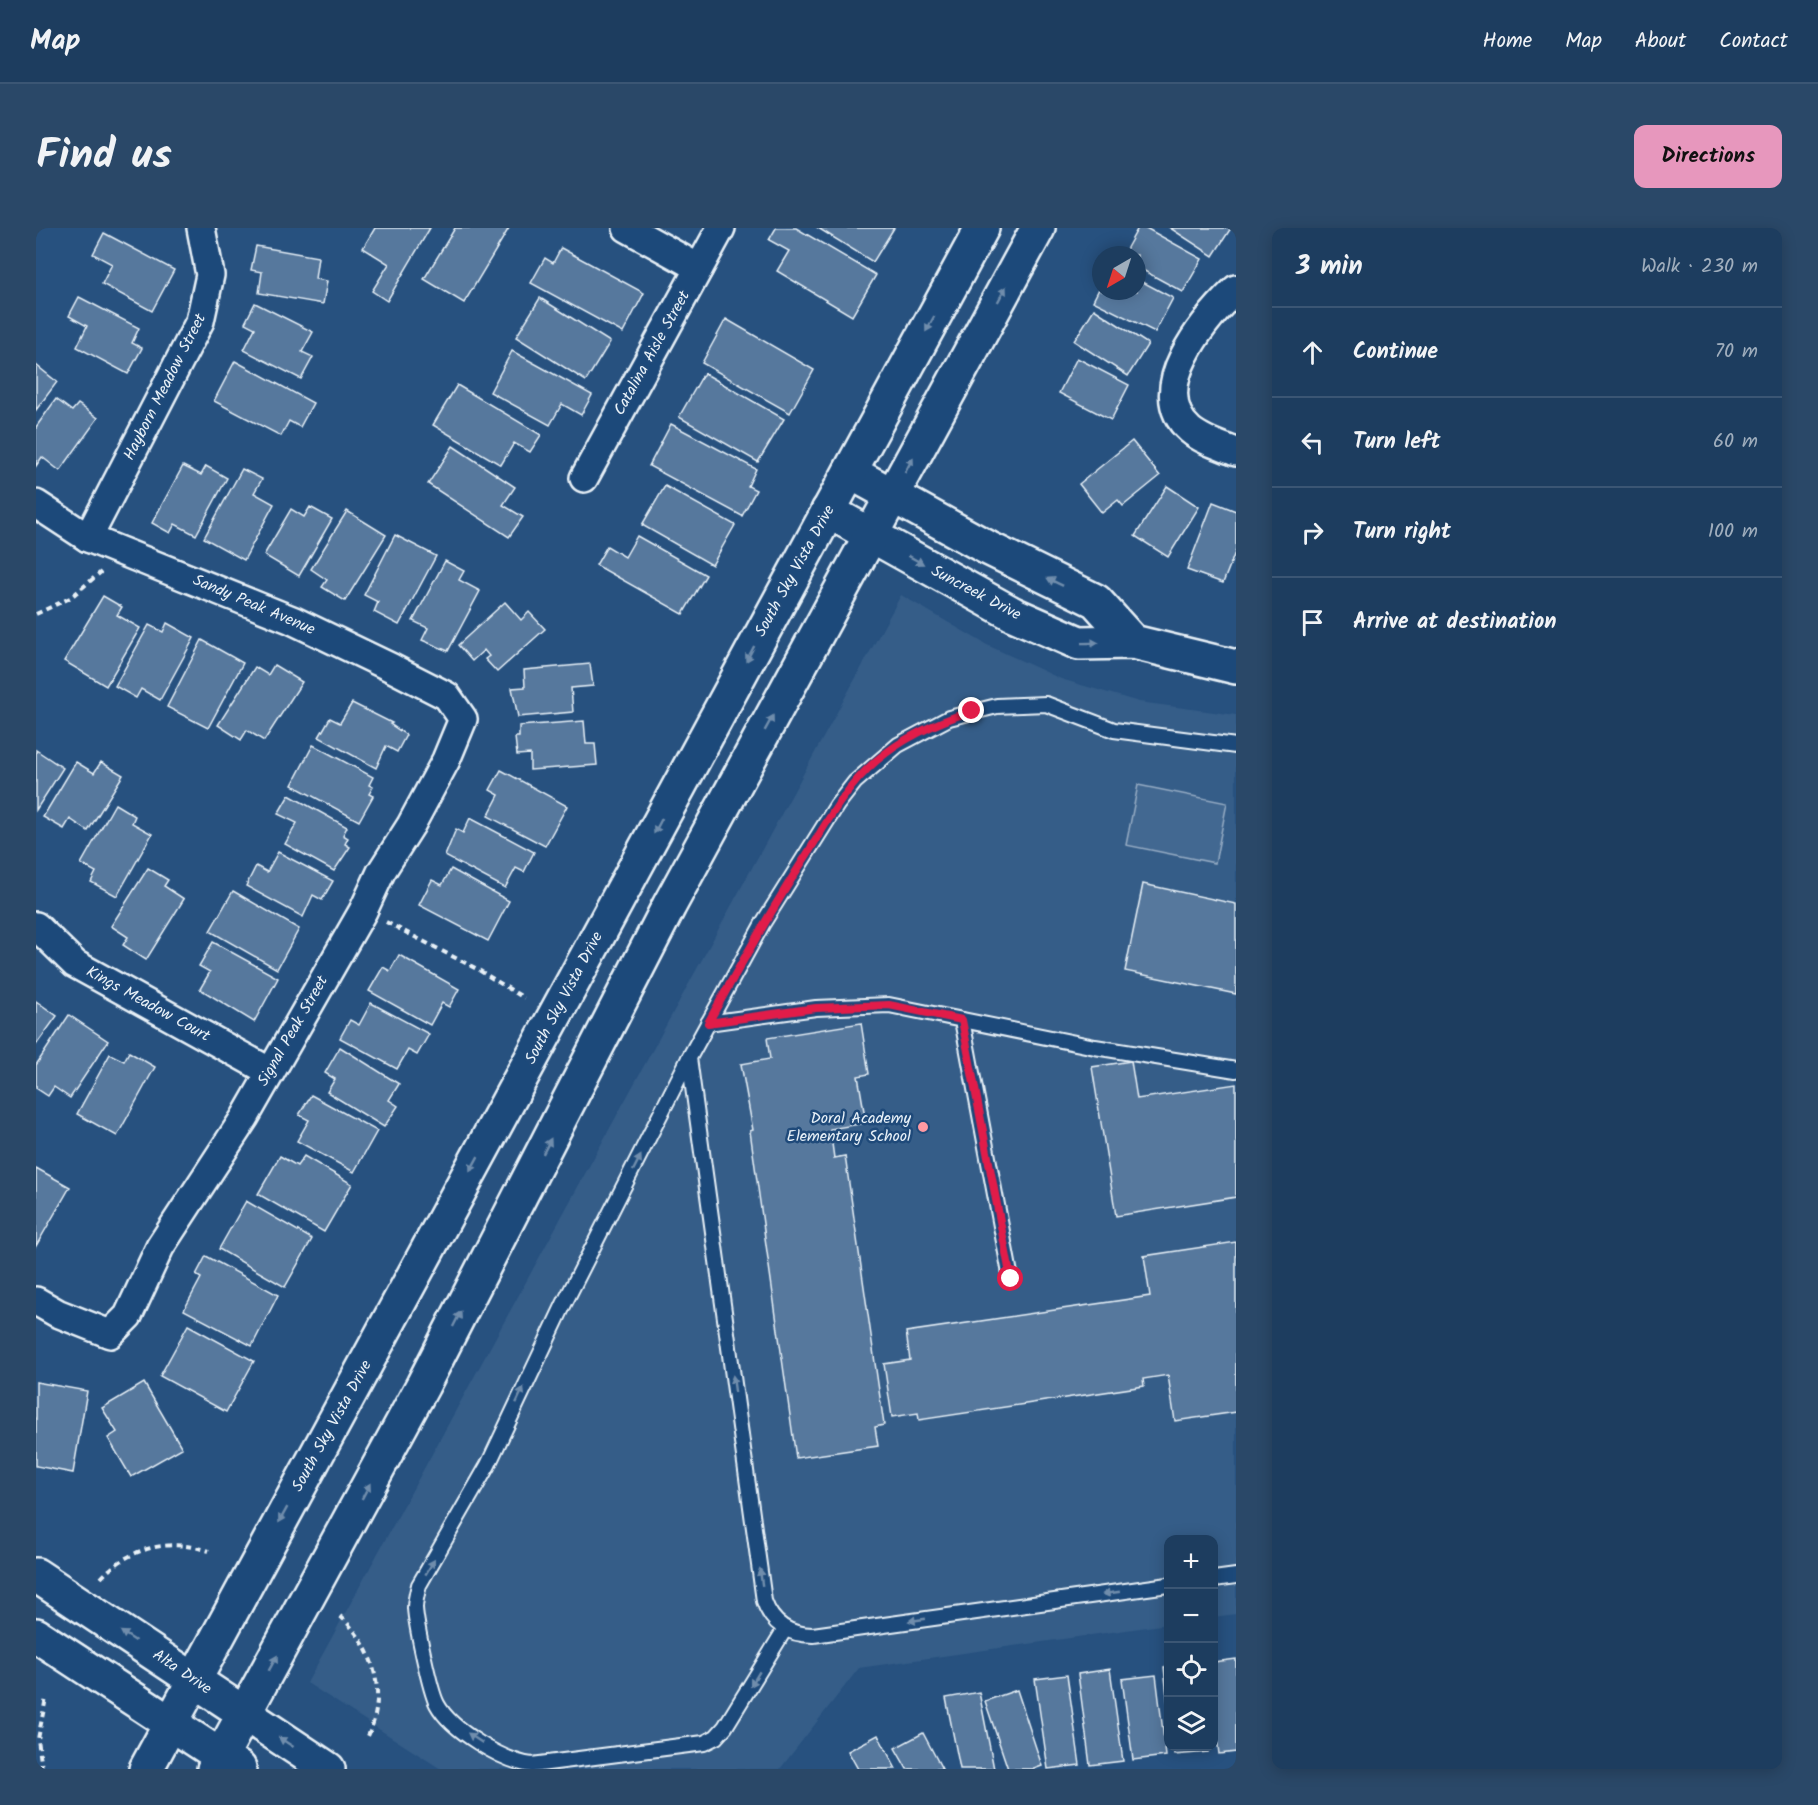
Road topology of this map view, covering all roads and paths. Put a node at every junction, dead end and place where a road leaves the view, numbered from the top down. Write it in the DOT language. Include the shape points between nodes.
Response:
graph roads {
  1 [pos="201,228"];
  2 [pos="627,228"];
  3 [pos="721,228"];
  4 [pos="982,228"];
  5 [pos="1038,228"];
  6 [pos="699,268"];
  7 [pos="1236,289"];
  8 [pos="1236,452"];
  9 [pos="850,472"];
  10 [pos="584,478"];
  11 [pos="893,495"];
  12 [pos="36,504"];
  13 [pos="828,511"];
  14 [pos="872,535"];
  15 [pos="88,537"];
  16 [pos="101,572"];
  17 [pos="36,614"];
  18 [pos="1133,642"];
  19 [pos="1236,667"];
  20 [pos="463,719"];
  21 [pos="1236,746"];
  22 [pos="385,922"];
  23 [pos="36,926"];
  24 [pos="524,998"];
  25 [pos="962,1020"];
  26 [pos="708,1023"];
  27 [pos="689,1058"];
  28 [pos="1236,1070"];
  29 [pos="269,1071"];
  30 [pos="1011,1279"];
  31 [pos="36,1301"];
  32 [pos="209,1551"];
  33 [pos="36,1575"];
  34 [pos="1236,1576"];
  35 [pos="101,1578"];
  36 [pos="1218,1578"];
  37 [pos="1164,1586"];
  38 [pos="340,1616"];
  39 [pos="785,1629"];
  40 [pos="36,1635"];
  41 [pos="194,1680"];
  42 [pos="46,1698"];
  43 [pos="244,1714"];
  44 [pos="171,1725"];
  45 [pos="367,1738"];
  46 [pos="225,1765"];
  47 [pos="42,1769"];
  48 [pos="146,1769"];
  49 [pos="328,1769"];
  1 -- 15 [label="street, Hayborn Meadow Street" via="210,275 200,321"];
  2 -- 6 [label="street"];
  3 -- 6 [label="street, Catalina Aisle Street"];
  4 -- 9 [label="main road, South Sky Vista Drive, one-way"];
  11 -- 5 [label="main road, one-way"];
  6 -- 10 [label="street, Catalina Aisle Street"];
  7 -- 8 [label="street" via="1209,319 1179,367 1173,392 1180,417 1200,437"];
  9 -- 11 [label="main road"];
  9 -- 13 [label="main road, South Sky Vista Drive"];
  11 -- 14 [label="main road"];
  18 -- 11 [label="main road, one-way" via="1096,601 987,548"];
  12 -- 15 [label="street, Sandy Peak Avenue"];
  13 -- 14 [label="main road, Suncreek Drive"];
  13 -- 41 [label="main road, South Sky Vista Drive, one-way"];
  14 -- 18 [label="main road, Suncreek Drive, one-way" via="1013,614 1079,643"];
  43 -- 14 [label="main road, one-way" via="423,1385 669,906"];
  15 -- 20 [label="street, Sandy Peak Avenue" via="292,620 392,668 447,696"];
  16 -- 17 [label="path" via="70,598"];
  18 -- 19 [label="main road, Suncreek Drive"];
  20 -- 29 [label="street, Signal Peak Street" via="411,825"];
  21 -- 26 [label="lane" via="1114,730 1046,704 972,711 922,730 875,762 837,805 763,923"];
  22 -- 24 [label="path"];
  23 -- 29 [label="street, Kings Meadow Court" via="75,963"];
  25 -- 26 [label="lane" via="889,1005 816,1008"];
  25 -- 28 [label="lane"];
  25 -- 30 [label="lane"];
  26 -- 27 [label="lane"];
  39 -- 27 [label="lane, one-way" via="773,1619 764,1601"];
  39 -- 27 [label="lane, one-way" via="716,1737 704,1743 532,1765 502,1756 450,1722 436,1702 418,1627 415,1606 419,1585 488,1465 564,1304"];
  29 -- 31 [label="street, Signal Peak Street" via="245,1117 160,1247 128,1316 110,1334"];
  32 -- 35 [label="path" via="185,1545 153,1547 124,1558"];
  41 -- 33 [label="main road, Alta Drive, one-way"];
  34 -- 36 [label="lane"];
  37 -- 39 [label="lane, one-way" via="813,1635"];
  38 -- 45 [label="path" via="367,1649 376,1679 376,1712"];
  40 -- 44 [label="main road"];
  41 -- 43 [label="main road, Alta Drive"];
  41 -- 44 [label="main road, South Sky Vista Drive"];
  42 -- 47 [label="path" via="38,1739"];
  43 -- 46 [label="main road"];
  49 -- 43 [label="main road, Alta Drive, one-way"];
  44 -- 46 [label="main road"];
  44 -- 48 [label="main road, South Sky Vista Drive"];
}
